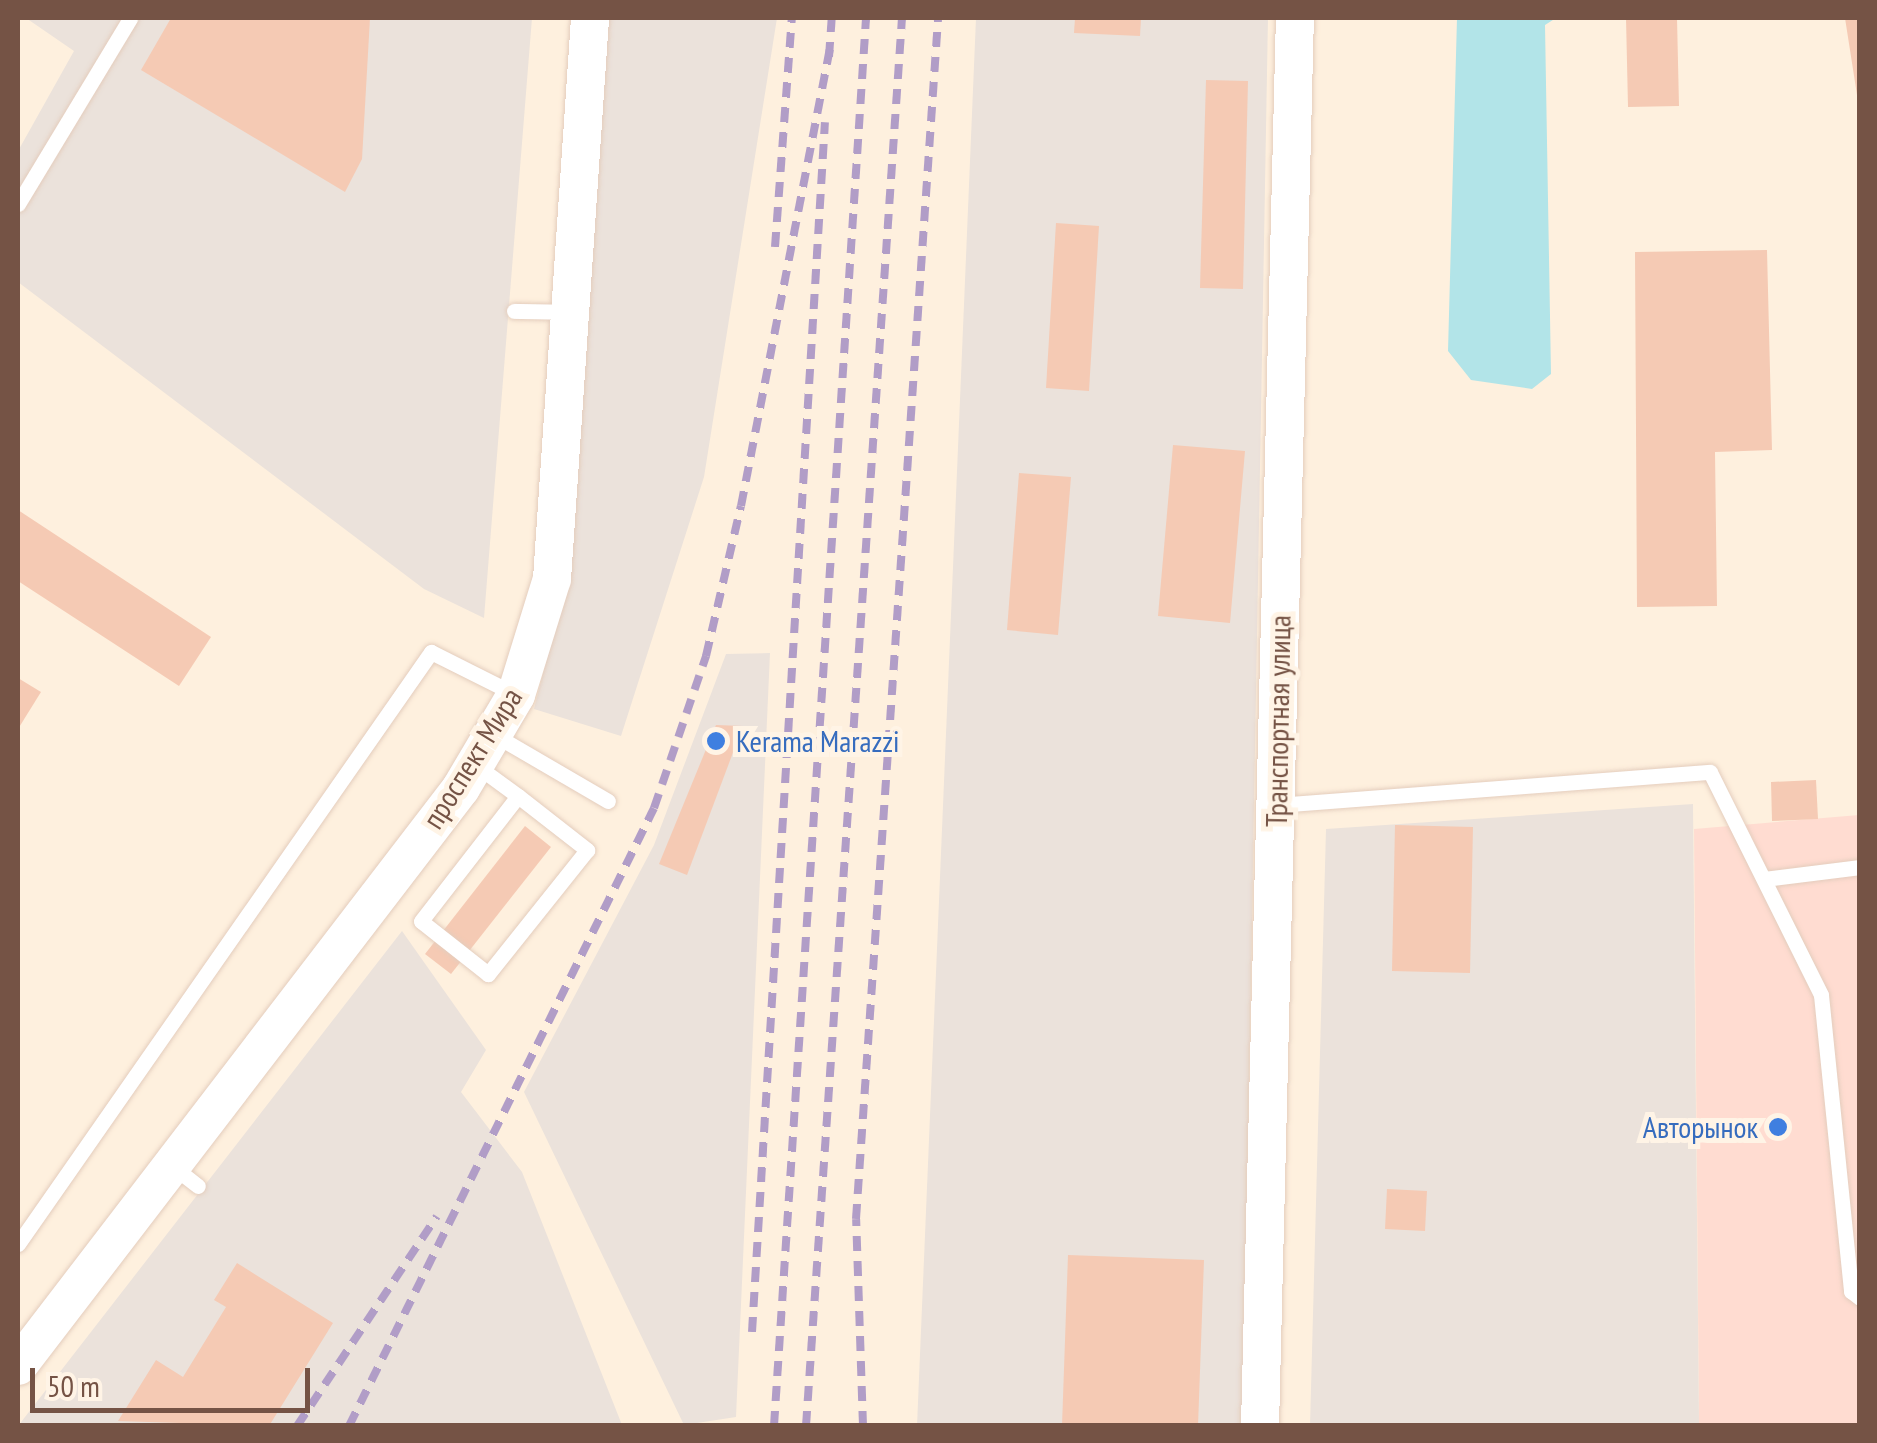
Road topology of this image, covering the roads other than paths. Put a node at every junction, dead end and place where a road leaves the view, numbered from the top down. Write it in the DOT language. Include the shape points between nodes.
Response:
graph roads {
  1 [pos="130,18"];
  2 [pos="590,18"];
  3 [pos="1295,18"];
  4 [pos="18,204"];
  5 [pos="514,310"];
  6 [pos="570,312"];
  7 [pos="516,695"];
  8 [pos="484,749"];
  9 [pos="518,796"];
  10 [pos="608,801"];
  11 [pos="1276,805"];
  12 [pos="1860,866"];
  13 [pos="1764,880"];
  14 [pos="18,1244"];
  15 [pos="1860,1298"];
  16 [pos="18,1366"];
  17 [pos="1260,1426"];
  1 -- 4 [label="lane"];
  2 -- 6 [label="street, проспект Мира"];
  3 -- 11 [label="street, Транспортная улица"];
  5 -- 6 [label="lane"];
  6 -- 7 [label="street, проспект Мира" via="552,579"];
  7 -- 8 [label="street, проспект Мира"];
  7 -- 14 [label="lane" via="430,652"];
  8 -- 9 [label="lane"];
  8 -- 10 [label="lane"];
  8 -- 16 [label="street, проспект Мира" via="185,1176"];
  9 -- 9 [label="lane" via="587,850 488,974 421,921"];
  11 -- 13 [label="lane" via="1710,772"];
  11 -- 17 [label="street, Транспортная улица"];
  12 -- 13 [label="lane"];
  13 -- 15 [label="lane" via="1821,995 1851,1292"];
}
